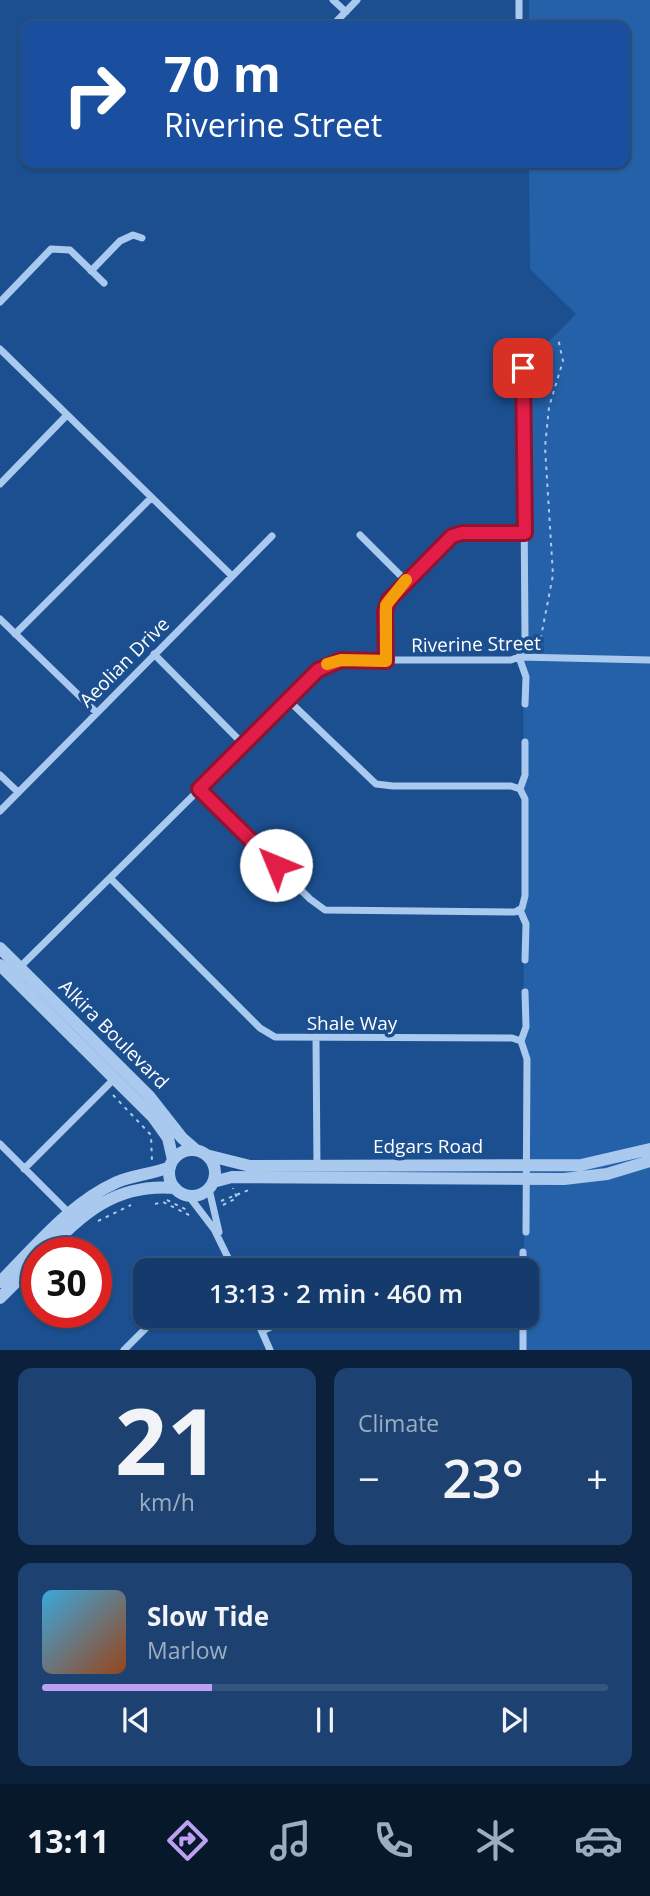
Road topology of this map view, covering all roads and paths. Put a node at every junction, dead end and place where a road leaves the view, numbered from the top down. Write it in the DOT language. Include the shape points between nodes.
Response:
graph roads {
  1 [pos="334,0"];
  2 [pos="357,0"];
  3 [pos="519,0"];
  4 [pos="346,12"];
  5 [pos="337,21"];
  6 [pos="519,21"];
  7 [pos="142,238"];
  8 [pos="91,271"];
  9 [pos="104,283"];
  10 [pos="0,302"];
  11 [pos="558,338"];
  12 [pos="0,349"];
  13 [pos="523,368"];
  14 [pos="67,415"];
  15 [pos="0,484"];
  16 [pos="150,498"];
  17 [pos="525,533"];
  18 [pos="360,535"];
  19 [pos="272,536"];
  20 [pos="232,576"];
  21 [pos="405,580"];
  22 [pos="0,618"];
  23 [pos="15,634"];
  24 [pos="154,654"];
  25 [pos="519,657"];
  26 [pos="539,658"];
  27 [pos="650,660"];
  28 [pos="386,661"];
  29 [pos="288,699"];
  30 [pos="525,704"];
  31 [pos="97,713"];
  32 [pos="525,742"];
  33 [pos="243,744"];
  34 [pos="0,775"];
  35 [pos="199,789"];
  36 [pos="520,789"];
  37 [pos="18,792"];
  38 [pos="0,811"];
  39 [pos="110,878"];
  40 [pos="520,910"];
  41 [pos="0,948"];
  42 [pos="525,960"];
  43 [pos="0,965"];
  44 [pos="15,971"];
  45 [pos="525,992"];
  46 [pos="316,1039"];
  47 [pos="521,1041"];
  48 [pos="111,1082"];
  49 [pos="0,1144"];
  50 [pos="650,1149"];
  51 [pos="201,1153"];
  52 [pos="650,1161"];
  53 [pos="172,1164"];
  54 [pos="24,1169"];
  55 [pos="317,1171"];
  56 [pos="526,1171"];
  57 [pos="155,1180"];
  58 [pos="211,1186"];
  59 [pos="175,1188"];
  60 [pos="253,1188"];
  61 [pos="188,1195"];
  62 [pos="137,1202"];
  63 [pos="211,1205"];
  64 [pos="200,1210"];
  65 [pos="69,1213"];
  66 [pos="96,1222"];
  67 [pos="526,1232"];
  68 [pos="60,1237"];
  69 [pos="221,1239"];
  70 [pos="523,1252"];
  71 [pos="229,1258"];
  72 [pos="523,1258"];
  73 [pos="21,1277"];
  74 [pos="0,1282"];
  75 [pos="0,1298"];
  76 [pos="147,1328"];
  77 [pos="261,1328"];
  78 [pos="269,1328"];
  79 [pos="523,1328"];
  80 [pos="262,1331"];
  81 [pos="124,1350"];
  82 [pos="270,1350"];
  83 [pos="523,1350"];
  1 -- 4 [label="street"];
  2 -- 4 [label="street"];
  3 -- 6 [label="street"];
  4 -- 5 [label="street"];
  7 -- 8 [label="street" via="133,235 120,241"];
  8 -- 9 [label="street"];
  8 -- 10 [label="street" via="70,250 51,249"];
  11 -- 26 [label="path" via="563,361 545,447 553,575"];
  12 -- 14 [label="street"];
  13 -- 17 [label="street"];
  14 -- 15 [label="street"];
  14 -- 16 [label="street"];
  16 -- 20 [label="street"];
  16 -- 23 [label="street"];
  17 -- 21 [label="street" via="457,534"];
  17 -- 25 [label="street" via="525,638"];
  18 -- 21 [label="street"];
  19 -- 20 [label="street, Aeolian Drive"];
  20 -- 24 [label="street, Aeolian Drive"];
  21 -- 28 [label="street" via="386,605"];
  22 -- 23 [label="street"];
  23 -- 31 [label="street"];
  24 -- 31 [label="street, Aeolian Drive"];
  24 -- 33 [label="street"];
  25 -- 26 [label="street, Riverine Street"];
  25 -- 28 [label="street, Riverine Street"];
  25 -- 30 [label="street" via="526,677"];
  26 -- 27 [label="street, Riverine Street"];
  28 -- 29 [label="street, Riverine Street" via="341,660 325,665"];
  29 -- 33 [label="street, Riverine Street"];
  29 -- 36 [label="street" via="376,784"];
  31 -- 37 [label="street, Aeolian Drive"];
  32 -- 36 [label="street"];
  33 -- 35 [label="street, Riverine Street"];
  34 -- 37 [label="street"];
  35 -- 39 [label="street, Riverine Street"];
  35 -- 40 [label="street" via="325,910"];
  36 -- 40 [label="street" via="525,799 526,847 525,896"];
  37 -- 38 [label="street, Aeolian Drive"];
  39 -- 44 [label="street, Riverine Street"];
  39 -- 46 [label="street, Shale Way" via="260,1028 275,1037"];
  40 -- 42 [label="street" via="525,921"];
  41 -- 44 [label="street, Alkira Boulevard"];
  43 -- 44 [label="street, Alkira Boulevard"];
  44 -- 48 [label="street, Alkira Boulevard"];
  44 -- 51 [label="street, Alkira Boulevard" via="149,1096 181,1138"];
  45 -- 47 [label="street" via="526,1027"];
  46 -- 47 [label="street, Shale Way"];
  46 -- 55 [label="street"];
  47 -- 56 [label="street" via="527,1059"];
  48 -- 53 [label="street, Alkira Boulevard" via="162,1129 170,1144"];
  48 -- 54 [label="street"];
  48 -- 57 [label="path" via="151,1135"];
  49 -- 54 [label="street"];
  50 -- 56 [label="street, Edgars Road" via="581,1166"];
  51 -- 53 [label="street" via="181,1153"];
  51 -- 55 [label="street, Edgars Road" via="250,1166"];
  51 -- 58 [label="street" via="214,1167"];
  52 -- 56 [label="street, Edgars Road" via="607,1174 564,1179"];
  53 -- 57 [label="street"];
  53 -- 59 [label="street" via="170,1178"];
  54 -- 65 [label="street"];
  55 -- 56 [label="street, Edgars Road"];
  55 -- 58 [label="street, Edgars Road" via="232,1177"];
  56 -- 67 [label="street"];
  57 -- 59 [label="street"];
  57 -- 64 [label="path" via="159,1196 193,1213"];
  57 -- 65 [label="street" via="117,1182"];
  57 -- 68 [label="street" via="105,1201"];
  58 -- 61 [label="street" via="199,1195"];
  58 -- 63 [label="street"];
  59 -- 61 [label="street"];
  60 -- 63 [label="path"];
  61 -- 64 [label="street"];
  62 -- 66 [label="path"];
  63 -- 69 [label="street"];
  64 -- 69 [label="street"];
  65 -- 74 [label="street"];
  69 -- 71 [label="street"];
  70 -- 72 [label="street"];
  73 -- 75 [label="street"];
  76 -- 81 [label="street"];
  77 -- 80 [label="street"];
  78 -- 80 [label="street"];
  79 -- 83 [label="street"];
  80 -- 82 [label="street"];
}
